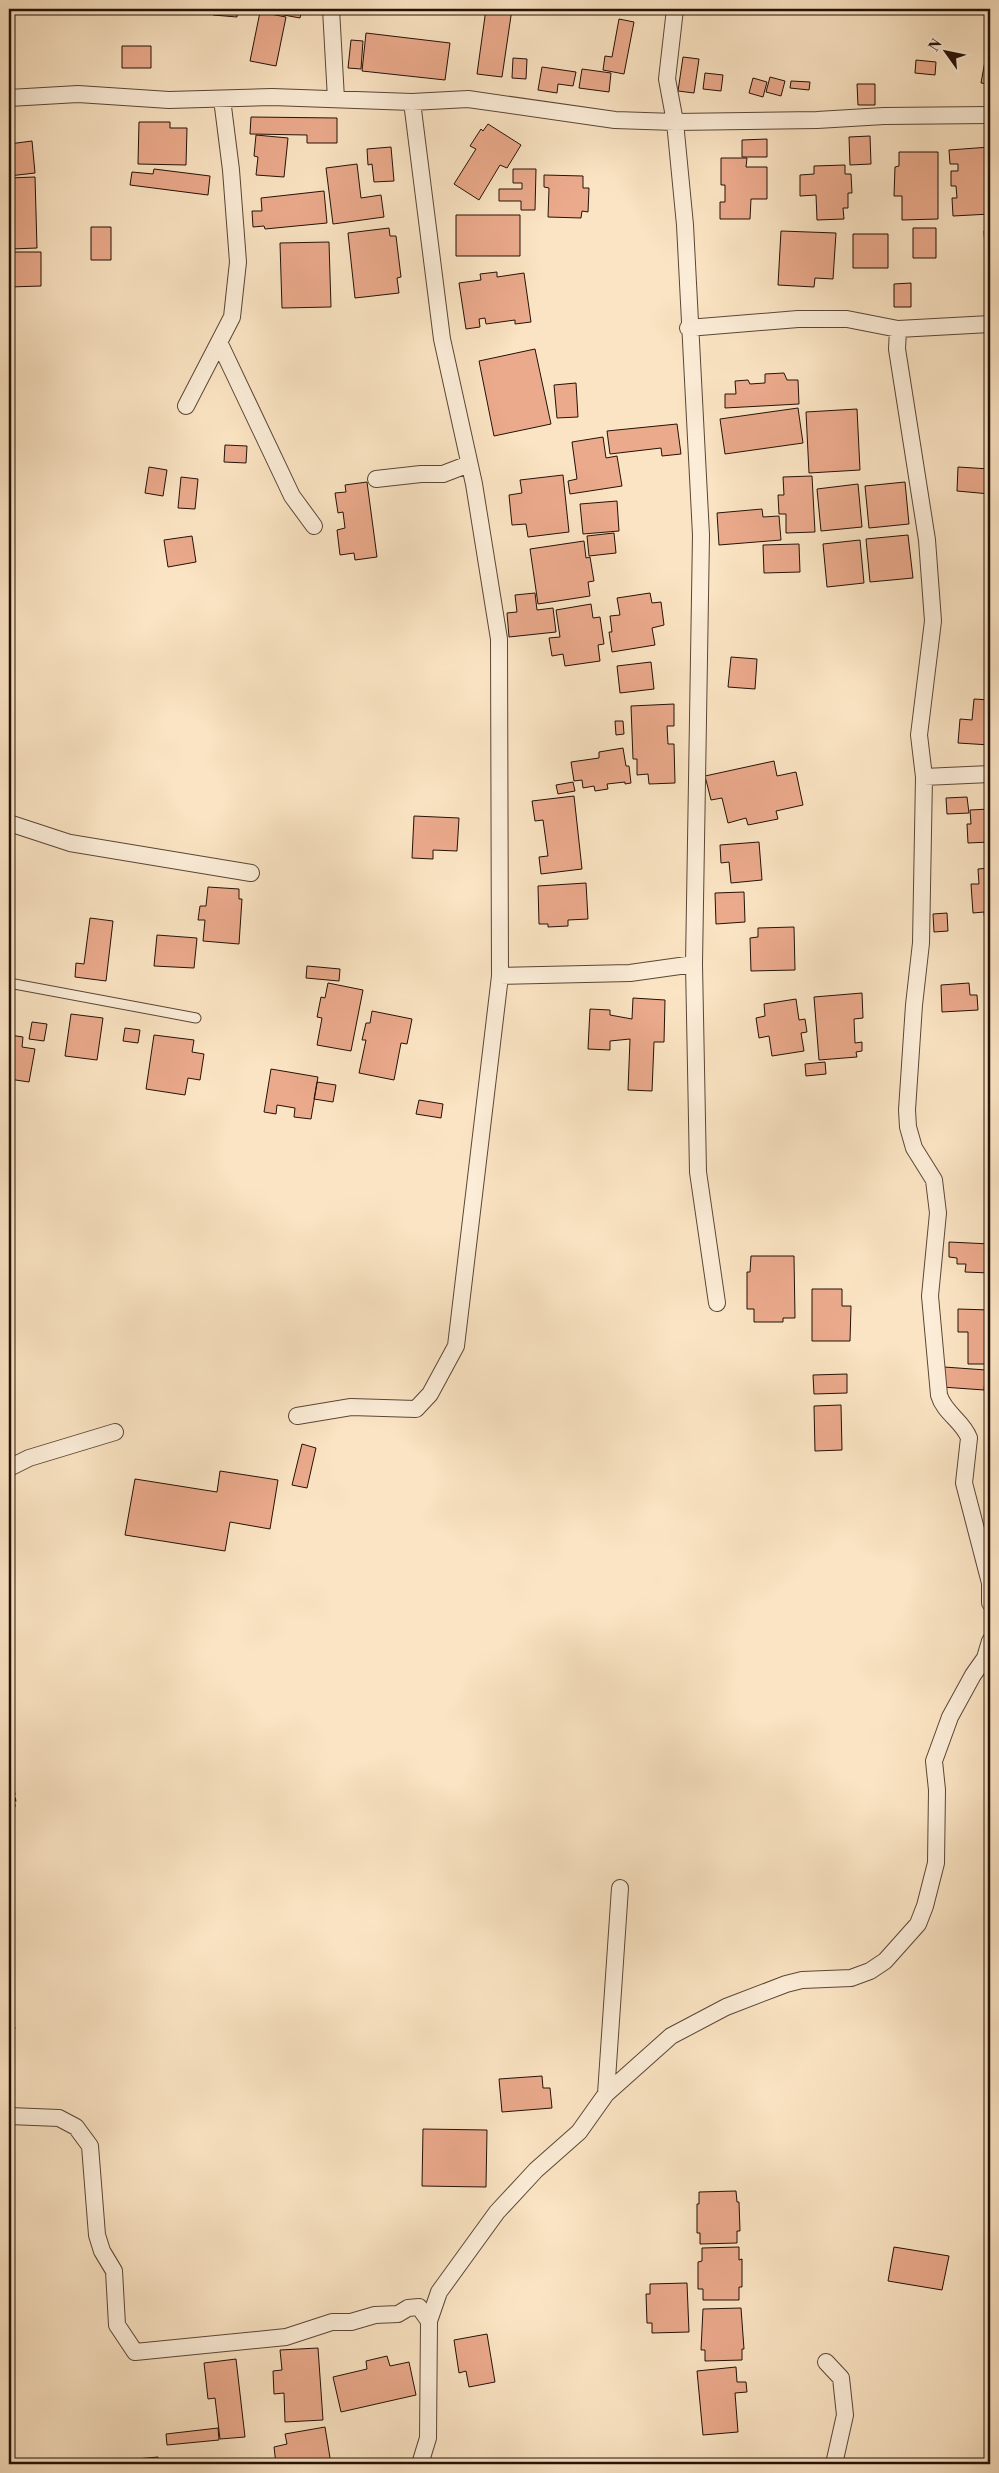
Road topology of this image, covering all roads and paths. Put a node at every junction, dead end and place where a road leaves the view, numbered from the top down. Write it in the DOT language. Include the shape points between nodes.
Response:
graph roads {
  1 [pos="331,9"];
  2 [pos="675,9"];
  3 [pos="9,98"];
  4 [pos="222,99"];
  5 [pos="336,99"];
  6 [pos="412,102"];
  7 [pos="990,115"];
  8 [pos="675,122"];
  9 [pos="990,324"];
  10 [pos="688,328"];
  11 [pos="898,328"];
  12 [pos="219,342"];
  13 [pos="186,406"];
  14 [pos="470,464"];
  15 [pos="376,479"];
  16 [pos="314,526"];
  17 [pos="990,774"];
  18 [pos="924,777"];
  19 [pos="9,823"];
  20 [pos="251,873"];
  21 [pos="694,964"];
  22 [pos="500,976"];
  23 [pos="9,983"];
  24 [pos="196,1018"];
  25 [pos="717,1302"];
  26 [pos="297,1416"];
  27 [pos="115,1432"];
  28 [pos="9,1468"];
  29 [pos="990,1603"];
  30 [pos="990,1641"];
  31 [pos="9,1759"];
  32 [pos="9,1825"];
  33 [pos="620,1888"];
  34 [pos="606,2094"];
  35 [pos="9,2116"];
  36 [pos="430,2321"];
  37 [pos="826,2362"];
  38 [pos="420,2464"];
  39 [pos="834,2464"];
  1 -- 5 [label="street"];
  2 -- 8 [label="street" via="667,79"];
  3 -- 4 [label="street" via="78,94 168,100"];
  4 -- 5 [label="street"];
  4 -- 12 [label="street" via="238,262 232,317"];
  5 -- 6 [label="street"];
  6 -- 8 [label="street" via="468,99 615,120"];
  6 -- 14 [label="street" via="442,339"];
  7 -- 8 [label="street"];
  8 -- 10 [label="street" via="685,226"];
  9 -- 11 [label="street"];
  10 -- 11 [label="street" via="798,319 848,319"];
  10 -- 21 [label="street" via="701,535"];
  11 -- 18 [label="street" via="897,349 927,540 933,621 918,734"];
  12 -- 13 [label="street"];
  12 -- 16 [label="street" via="292,496"];
  14 -- 15 [label="street" via="443,474"];
  14 -- 22 [label="street" via="498,639"];
  17 -- 18 [label="street"];
  18 -- 29 [label="street" via="921,943 914,1005 908,1127 914,1148 934,1180 938,1213 930,1296 939,1395 941,1404 969,1438 964,1483 990,1583"];
  19 -- 20 [label="street" via="70,843"];
  21 -- 22 [label="street" via="630,972"];
  21 -- 25 [label="street" via="698,1172"];
  22 -- 26 [label="street" via="456,1346 430,1394 416,1409 351,1407"];
  23 -- 24 [label="lane"];
  27 -- 28 [label="street" via="29,1458"];
  30 -- 34 [label="street" via="985,1658 950,1717 934,1760 936,1863 918,1924 885,1961 870,1971 851,1978 802,1980 786,1984 726,2007 684,2028"];
  31 -- 32 [label="path" via="15,1802"];
  33 -- 34 [label="street"];
  34 -- 36 [label="street" via="579,2132 536,2170 497,2212 439,2292"];
  35 -- 36 [label="street" via="59,2118 76,2127 90,2146 97,2235 114,2271 117,2325 135,2352 286,2337 332,2322 351,2322 375,2314 398,2314 408,2308 419,2307"];
  36 -- 38 [label="street" via="428,2438"];
  37 -- 39 [label="street" via="841,2378 845,2415"];
}
